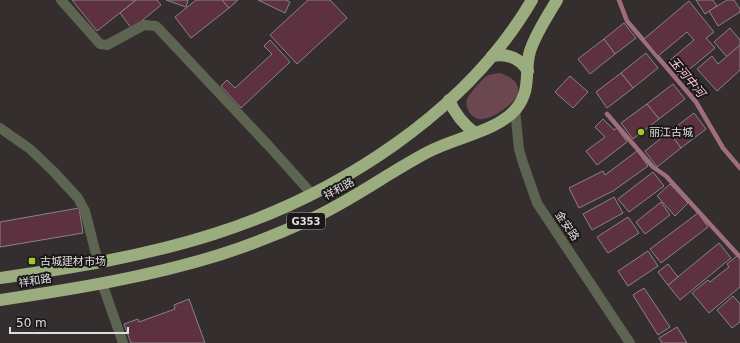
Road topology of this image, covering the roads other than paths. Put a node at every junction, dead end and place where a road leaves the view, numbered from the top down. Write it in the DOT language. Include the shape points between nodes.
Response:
graph roads {
  1 [pos="61,0"];
  2 [pos="532,0"];
  3 [pos="556,0"];
  4 [pos="492,56"];
  5 [pos="528,71"];
  6 [pos="449,100"];
  7 [pos="515,110"];
  8 [pos="0,128"];
  9 [pos="475,132"];
  10 [pos="312,194"];
  11 [pos="98,262"];
  12 [pos="0,278"];
  13 [pos="102,283"];
  14 [pos="0,300"];
  15 [pos="123,343"];
  16 [pos="630,343"];
  1 -- 10 [label="street" via="103,45 144,25 156,26"];
  2 -- 4 [label="highway, 祥和路 / G353"];
  3 -- 5 [label="highway, 祥和路 / G353" via="536,35"];
  4 -- 5 [label="highway" via="507,55"];
  4 -- 6 [label="highway, 祥和路 / G353"];
  5 -- 7 [label="highway, 祥和路 / G353" via="528,82 522,101"];
  6 -- 9 [label="highway" via="460,120"];
  6 -- 10 [label="highway, 祥和路 / G353" via="386,151"];
  7 -- 9 [label="highway, 祥和路 / G353" via="499,123"];
  7 -- 16 [label="street, 金安路" via="519,149 537,203"];
  8 -- 11 [label="street" via="30,149 78,198 85,211"];
  9 -- 13 [label="highway, 祥和路 / G353" via="429,151 342,203 282,232 189,264"];
  10 -- 11 [label="highway, 祥和路 / G353" via="214,234"];
  11 -- 12 [label="highway, 祥和路 / G353"];
  13 -- 14 [label="highway, 祥和路 / G353"];
  13 -- 15 [label="street"];
}
